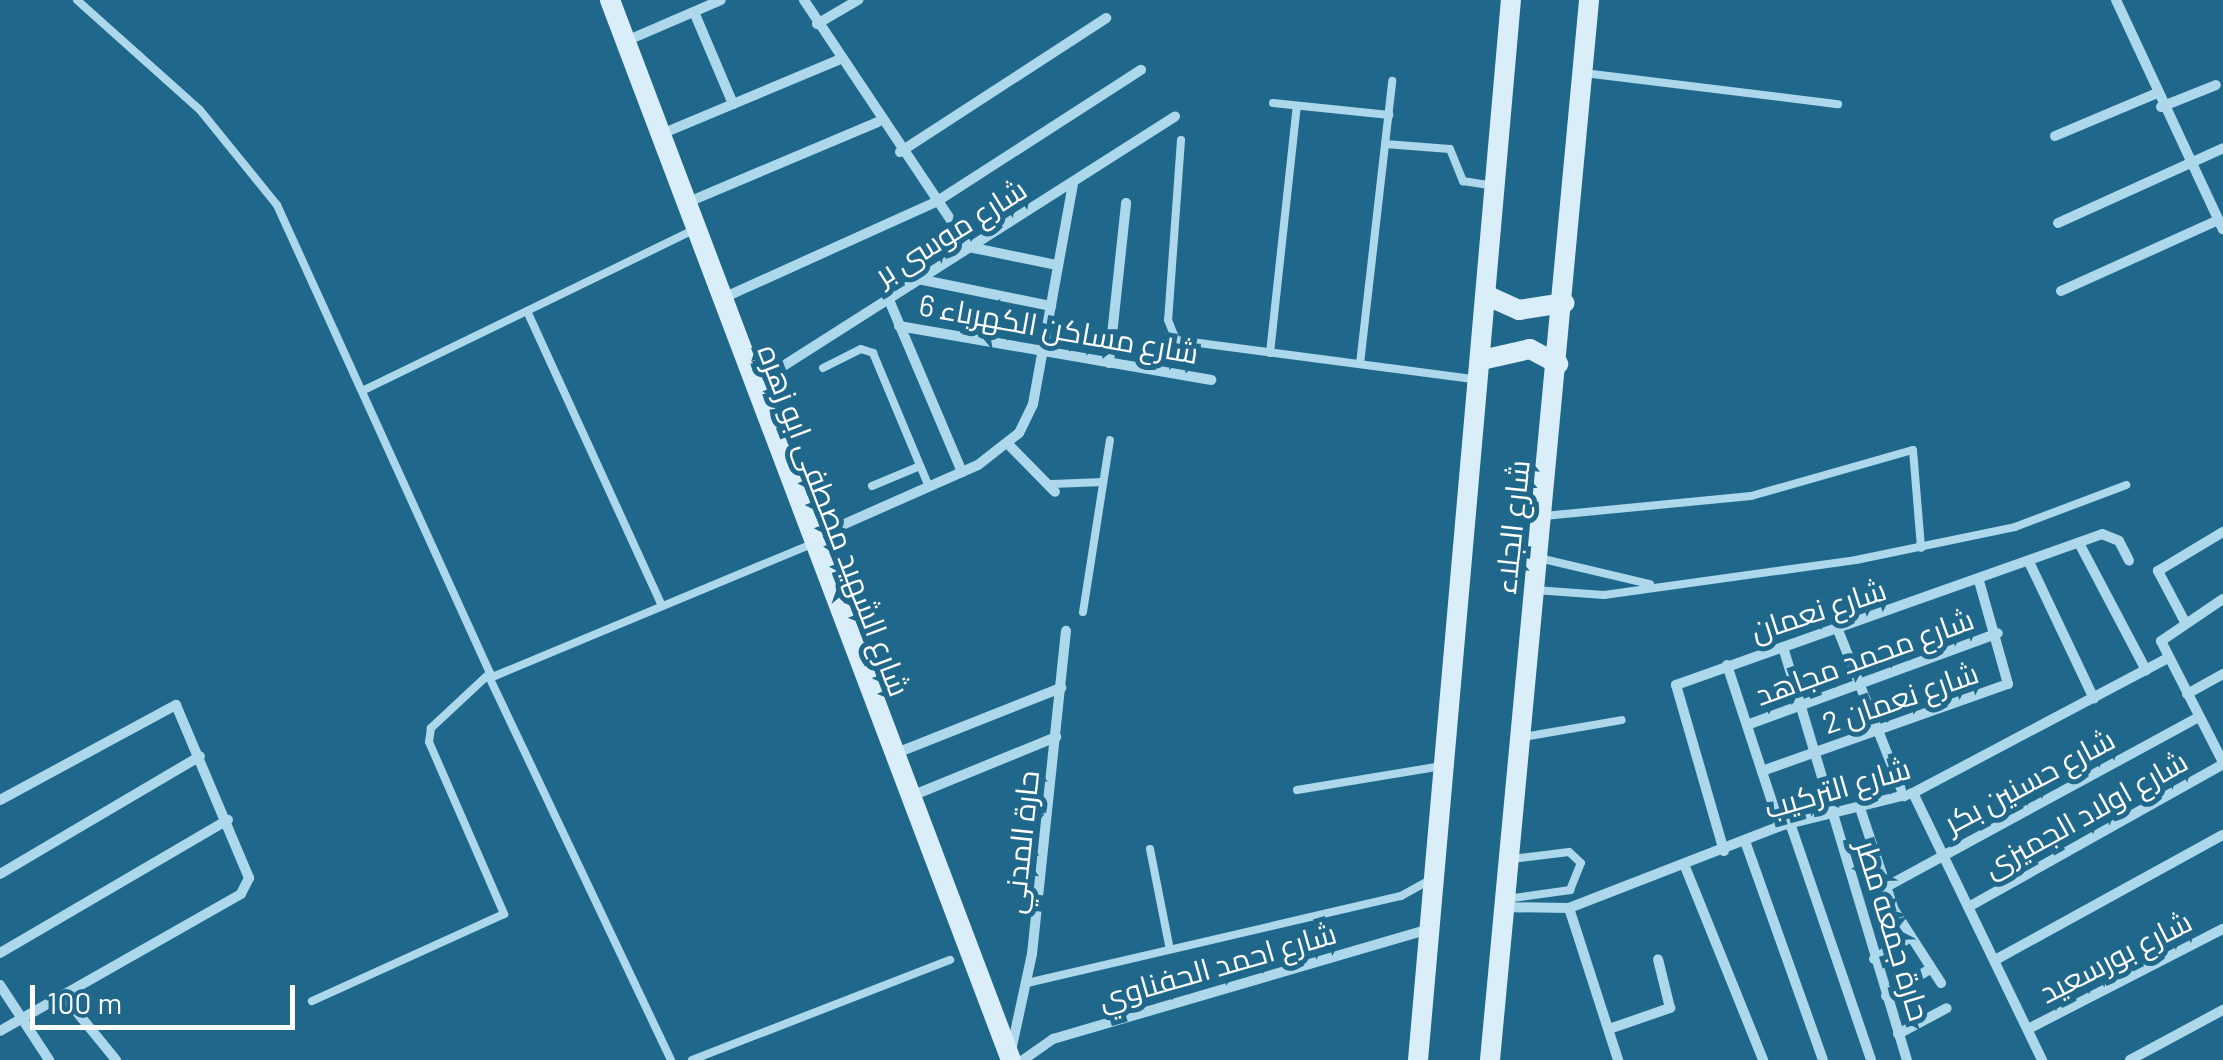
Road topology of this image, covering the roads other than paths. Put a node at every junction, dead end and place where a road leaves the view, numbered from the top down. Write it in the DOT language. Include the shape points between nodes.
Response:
graph roads {
  1 [pos="78,0"];
  2 [pos="610,0"];
  3 [pos="721,0"];
  4 [pos="804,0"];
  5 [pos="858,0"];
  6 [pos="1512,0"];
  7 [pos="1589,0"];
  8 [pos="2116,0"];
  9 [pos="694,12"];
  10 [pos="1106,18"];
  11 [pos="817,24"];
  12 [pos="625,41"];
  13 [pos="838,60"];
  14 [pos="1141,70"];
  15 [pos="1584,74"];
  16 [pos="1392,80"];
  17 [pos="2216,85"];
  18 [pos="2155,94"];
  19 [pos="1273,103"];
  20 [pos="732,104"];
  21 [pos="1838,104"];
  22 [pos="1297,106"];
  23 [pos="2161,107"];
  24 [pos="1388,115"];
  25 [pos="1176,116"];
  26 [pos="878,122"];
  27 [pos="658,136"];
  28 [pos="2055,136"];
  29 [pos="1181,140"];
  30 [pos="1385,144"];
  31 [pos="2223,148"];
  32 [pos="900,152"];
  33 [pos="2189,163"];
  34 [pos="1072,183"];
  35 [pos="1498,187"];
  36 [pos="936,202"];
  37 [pos="1126,202"];
  38 [pos="683,204"];
  39 [pos="2058,223"];
  40 [pos="2220,225"];
  41 [pos="692,232"];
  42 [pos="969,247"];
  43 [pos="1057,265"];
  44 [pos="918,279"];
  45 [pos="2061,291"];
  46 [pos="1490,297"];
  47 [pos="718,300"];
  48 [pos="888,300"];
  49 [pos="1564,303"];
  50 [pos="1051,306"];
  51 [pos="528,311"];
  52 [pos="900,326"];
  53 [pos="1042,351"];
  54 [pos="1270,353"];
  55 [pos="1109,363"];
  56 [pos="1360,364"];
  57 [pos="1558,364"];
  58 [pos="822,368"];
  59 [pos="1485,368"];
  60 [pos="1210,380"];
  61 [pos="751,386"];
  62 [pos="362,391"];
  63 [pos="1110,440"];
  64 [pos="1008,444"];
  65 [pos="920,466"];
  66 [pos="962,472"];
  67 [pos="1103,482"];
  68 [pos="2126,485"];
  69 [pos="872,486"];
  70 [pos="929,487"];
  71 [pos="1053,488"];
  72 [pos="1542,516"];
  73 [pos="2223,532"];
  74 [pos="811,542"];
  75 [pos="2079,544"];
  76 [pos="1921,548"];
  77 [pos="1538,558"];
  78 [pos="2129,561"];
  79 [pos="2030,564"];
  80 [pos="1979,581"];
  81 [pos="1650,584"];
  82 [pos="1534,590"];
  83 [pos="2223,599"];
  84 [pos="662,606"];
  85 [pos="1082,612"];
  86 [pos="2185,622"];
  87 [pos="1838,630"];
  88 [pos="1066,631"];
  89 [pos="1998,634"];
  90 [pos="1783,647"];
  91 [pos="2168,658"];
  92 [pos="1727,665"];
  93 [pos="2146,670"];
  94 [pos="2223,674"];
  95 [pos="490,678"];
  96 [pos="1856,684"];
  97 [pos="1061,688"];
  98 [pos="2187,694"];
  99 [pos="2094,699"];
  100 [pos="1801,706"];
  101 [pos="2199,716"];
  102 [pos="1622,720"];
  103 [pos="1747,725"];
  104 [pos="1875,734"];
  105 [pos="1056,737"];
  106 [pos="1518,738"];
  107 [pos="893,754"];
  108 [pos="1815,754"];
  109 [pos="200,756"];
  110 [pos="2223,763"];
  111 [pos="1446,765"];
  112 [pos="1762,772"];
  113 [pos="1297,790"];
  114 [pos="1908,794"];
  115 [pos="909,796"];
  116 [pos="0,800"];
  117 [pos="1860,808"];
  118 [pos="1833,814"];
  119 [pos="228,820"];
  120 [pos="1785,824"];
  121 [pos="2223,835"];
  122 [pos="1745,840"];
  123 [pos="1150,850"];
  124 [pos="1724,852"];
  125 [pos="1946,853"];
  126 [pos="1506,860"];
  127 [pos="1686,869"];
  128 [pos="0,874"];
  129 [pos="1436,877"];
  130 [pos="1884,888"];
  131 [pos="1501,903"];
  132 [pos="1972,905"];
  133 [pos="1569,908"];
  134 [pos="1431,928"];
  135 [pos="2223,929"];
  136 [pos="1910,938"];
  137 [pos="1169,945"];
  138 [pos="0,953"];
  139 [pos="1658,959"];
  140 [pos="1874,959"];
  141 [pos="1998,959"];
  142 [pos="950,960"];
  143 [pos="1930,969"];
  144 [pos="1027,983"];
  145 [pos="1941,983"];
  146 [pos="0,985"];
  147 [pos="64,995"];
  148 [pos="1886,996"];
  149 [pos="312,1001"];
  150 [pos="1947,1008"];
  151 [pos="2223,1010"];
  152 [pos="18,1021"];
  153 [pos="2030,1028"];
  154 [pos="1608,1029"];
  155 [pos="0,1031"];
  156 [pos="1898,1034"];
  157 [pos="1014,1058"];
  158 [pos="48,1060"];
  159 [pos="116,1060"];
  160 [pos="672,1060"];
  161 [pos="692,1060"];
  162 [pos="1418,1060"];
  163 [pos="1490,1060"];
  164 [pos="1618,1060"];
  165 [pos="1763,1060"];
  166 [pos="1822,1060"];
  167 [pos="1870,1060"];
  168 [pos="1907,1060"];
  169 [pos="2042,1060"];
  170 [pos="2130,1060"];
  1 -- 62 [label="lane" via="242,155 277,205"];
  2 -- 12 [label="main road, شارع الشهيد مصطفى ابو زهره"];
  3 -- 9 [label="street"];
  4 -- 11 [label="street"];
  5 -- 11 [label="street"];
  6 -- 35 [label="main road, شارع الجلاء"];
  7 -- 15 [label="main road, شارع الجلاء"];
  8 -- 18 [label="street"];
  9 -- 12 [label="street"];
  9 -- 20 [label="street"];
  10 -- 32 [label="street"];
  11 -- 13 [label="street"];
  12 -- 27 [label="main road, شارع الشهيد مصطفى ابو زهره"];
  13 -- 20 [label="street"];
  13 -- 26 [label="street"];
  14 -- 36 [label="street"];
  15 -- 21 [label="lane"];
  15 -- 49 [label="main road, شارع الجلاء"];
  16 -- 24 [label="lane"];
  17 -- 23 [label="street"];
  18 -- 23 [label="street"];
  18 -- 28 [label="street"];
  19 -- 22 [label="lane"];
  20 -- 27 [label="street"];
  22 -- 24 [label="lane"];
  22 -- 54 [label="lane"];
  23 -- 33 [label="street"];
  24 -- 30 [label="lane"];
  25 -- 34 [label="street, شارع موسى بر"];
  26 -- 32 [label="street"];
  26 -- 38 [label="street"];
  27 -- 38 [label="main road, شارع الشهيد مصطفى ابو زهره"];
  29 -- 54 [label="lane" via="1168,328 1183,343"];
  30 -- 35 [label="lane" via="1450,149 1463,181"];
  30 -- 56 [label="lane"];
  31 -- 33 [label="street"];
  32 -- 36 [label="street"];
  33 -- 39 [label="street"];
  33 -- 40 [label="street"];
  34 -- 42 [label="street, شارع موسى بر"];
  34 -- 43 [label="street"];
  35 -- 46 [label="main road, شارع الجلاء"];
  36 -- 42 [label="street"];
  36 -- 47 [label="street"];
  37 -- 55 [label="street"];
  38 -- 41 [label="main road, شارع الشهيد مصطفى ابو زهره"];
  40 -- 45 [label="street"];
  41 -- 47 [label="main road, شارع الشهيد مصطفى ابو زهره"];
  41 -- 51 [label="lane"];
  42 -- 43 [label="street"];
  42 -- 44 [label="street, شارع موسى بر"];
  43 -- 50 [label="street"];
  44 -- 48 [label="street, شارع موسى بر"];
  44 -- 50 [label="street"];
  46 -- 49 [label="main road" via="1519,310"];
  46 -- 59 [label="main road, شارع الجلاء"];
  47 -- 61 [label="main road, شارع الشهيد مصطفى ابو زهره"];
  48 -- 52 [label="street"];
  48 -- 61 [label="street, شارع موسى بر"];
  49 -- 57 [label="main road, شارع الجلاء"];
  50 -- 53 [label="street"];
  51 -- 62 [label="lane"];
  51 -- 84 [label="lane"];
  52 -- 53 [label="street, شارع مساكن الكهرباء 6"];
  52 -- 66 [label="street"];
  53 -- 55 [label="street, شارع مساكن الكهرباء 6"];
  53 -- 64 [label="street" via="1028,419"];
  54 -- 56 [label="lane"];
  55 -- 60 [label="street, شارع مساكن الكهرباء 6"];
  56 -- 59 [label="lane"];
  57 -- 59 [label="main road" via="1530,349"];
  57 -- 72 [label="main road, شارع الجلاء"];
  58 -- 65 [label="lane" via="861,350 873,353"];
  59 -- 111 [label="main road, شارع الجلاء"];
  61 -- 74 [label="main road, شارع الشهيد مصطفى ابو زهره"];
  62 -- 95 [label="lane"];
  63 -- 67 [label="lane"];
  64 -- 66 [label="street"];
  64 -- 71 [label="street"];
  65 -- 69 [label="lane"];
  65 -- 70 [label="lane"];
  66 -- 70 [label="street"];
  67 -- 71 [label="lane"];
  67 -- 85 [label="lane"];
  68 -- 76 [label="lane" via="2015,527"];
  70 -- 74 [label="street"];
  72 -- 76 [label="lane" via="1751,496 1913,450"];
  72 -- 77 [label="main road, شارع الجلاء"];
  73 -- 86 [label="street" via="2158,571"];
  74 -- 84 [label="lane"];
  74 -- 107 [label="main road, شارع الشهيد مصطفى ابو زهره"];
  75 -- 78 [label="street, شارع نعمان" via="2112,536"];
  75 -- 79 [label="street, شارع نعمان"];
  75 -- 93 [label="street"];
  76 -- 81 [label="lane"];
  77 -- 81 [label="lane"];
  77 -- 82 [label="main road, شارع الجلاء"];
  79 -- 80 [label="street, شارع نعمان"];
  79 -- 99 [label="street"];
  80 -- 87 [label="street, شارع نعمان"];
  80 -- 89 [label="street, شارع نعمان 2"];
  81 -- 82 [label="lane" via="1604,595"];
  82 -- 106 [label="main road, شارع الجلاء"];
  83 -- 86 [label="street"];
  84 -- 95 [label="lane"];
  86 -- 91 [label="street" via="2162,646"];
  87 -- 90 [label="street, شارع نعمان"];
  87 -- 96 [label="street"];
  88 -- 97 [label="street, حارة المدني"];
  89 -- 96 [label="street, شارع محمد مجاهد"];
  89 -- 104 [label="street, شارع نعمان 2" via="2008,684"];
  90 -- 92 [label="street, شارع نعمان"];
  90 -- 100 [label="street, حارة جمعه مطر"];
  91 -- 93 [label="street, شارع التركيب"];
  91 -- 98 [label="street"];
  92 -- 103 [label="street"];
  92 -- 124 [label="street, شارع نعمان" via="1673,692"];
  93 -- 99 [label="street, شارع التركيب"];
  94 -- 98 [label="street"];
  95 -- 149 [label="lane" via="429,734 504,914"];
  95 -- 160 [label="lane"];
  96 -- 100 [label="street, شارع محمد مجاهد"];
  96 -- 104 [label="street"];
  97 -- 105 [label="street, حارة المدني"];
  97 -- 107 [label="street"];
  98 -- 101 [label="street"];
  99 -- 114 [label="street, شارع التركيب"];
  100 -- 103 [label="street, شارع محمد مجاهد"];
  100 -- 108 [label="street, حارة جمعه مطر"];
  101 -- 110 [label="street"];
  101 -- 125 [label="street, شارع حسنين بكر"];
  102 -- 106 [label="lane"];
  103 -- 112 [label="street"];
  104 -- 108 [label="street, شارع نعمان 2"];
  104 -- 114 [label="street"];
  105 -- 115 [label="street"];
  105 -- 144 [label="street, حارة المدني"];
  106 -- 126 [label="main road, شارع الجلاء"];
  107 -- 115 [label="main road, شارع الشهيد مصطفى ابو زهره"];
  108 -- 112 [label="street, شارع نعمان 2"];
  108 -- 118 [label="street, حارة جمعه مطر"];
  109 -- 116 [label="street" via="179,707 168,705"];
  109 -- 119 [label="street"];
  109 -- 128 [label="street"];
  110 -- 132 [label="street, شارع اولاد الجميزى"];
  111 -- 113 [label="lane"];
  111 -- 129 [label="main road, شارع الجلاء"];
  112 -- 120 [label="street"];
  114 -- 117 [label="street, شارع التركيب"];
  114 -- 125 [label="street"];
  115 -- 157 [label="main road, شارع الشهيد مصطفى ابو زهره"];
  117 -- 118 [label="street, شارع التركيب"];
  117 -- 130 [label="street"];
  118 -- 120 [label="street, شارع التركيب"];
  118 -- 140 [label="street, حارة جمعه مطر"];
  119 -- 138 [label="street"];
  119 -- 147 [label="street" via="246,861 241,894"];
  120 -- 122 [label="street, شارع التركيب"];
  120 -- 167 [label="street"];
  121 -- 141 [label="street"];
  122 -- 124 [label="street, شارع التركيب"];
  122 -- 166 [label="street"];
  123 -- 137 [label="lane"];
  124 -- 127 [label="street, شارع التركيب"];
  125 -- 130 [label="street, شارع حسنين بكر"];
  125 -- 132 [label="street"];
  126 -- 131 [label="main road, شارع الجلاء"];
  126 -- 131 [label="lane" via="1569,852 1581,864 1570,890"];
  127 -- 133 [label="street, شارع التركيب"];
  127 -- 165 [label="street"];
  129 -- 134 [label="main road, شارع الجلاء"];
  129 -- 137 [label="lane" via="1401,896"];
  130 -- 136 [label="street"];
  131 -- 133 [label="street, شارع التركيب"];
  131 -- 163 [label="main road, شارع الجلاء"];
  132 -- 141 [label="street"];
  133 -- 154 [label="street"];
  134 -- 157 [label="street, شارع احمد الحفناوي" via="1053,1039"];
  134 -- 162 [label="main road, شارع الجلاء"];
  135 -- 153 [label="street, شارع بورسعيد"];
  136 -- 140 [label="street"];
  136 -- 143 [label="street"];
  137 -- 144 [label="lane"];
  139 -- 154 [label="street" via="1670,1008"];
  140 -- 148 [label="street, حارة جمعه مطر"];
  141 -- 153 [label="street"];
  142 -- 161 [label="lane"];
  143 -- 145 [label="street"];
  143 -- 148 [label="street"];
  144 -- 157 [label="street, حارة المدني"];
  146 -- 152 [label="street"];
  147 -- 152 [label="street"];
  147 -- 159 [label="street"];
  148 -- 156 [label="street, حارة جمعه مطر"];
  150 -- 156 [label="street"];
  151 -- 170 [label="street"];
  152 -- 155 [label="street"];
  152 -- 158 [label="street"];
  153 -- 169 [label="street"];
  154 -- 164 [label="street"];
  156 -- 168 [label="street, حارة جمعه مطر"];
}
